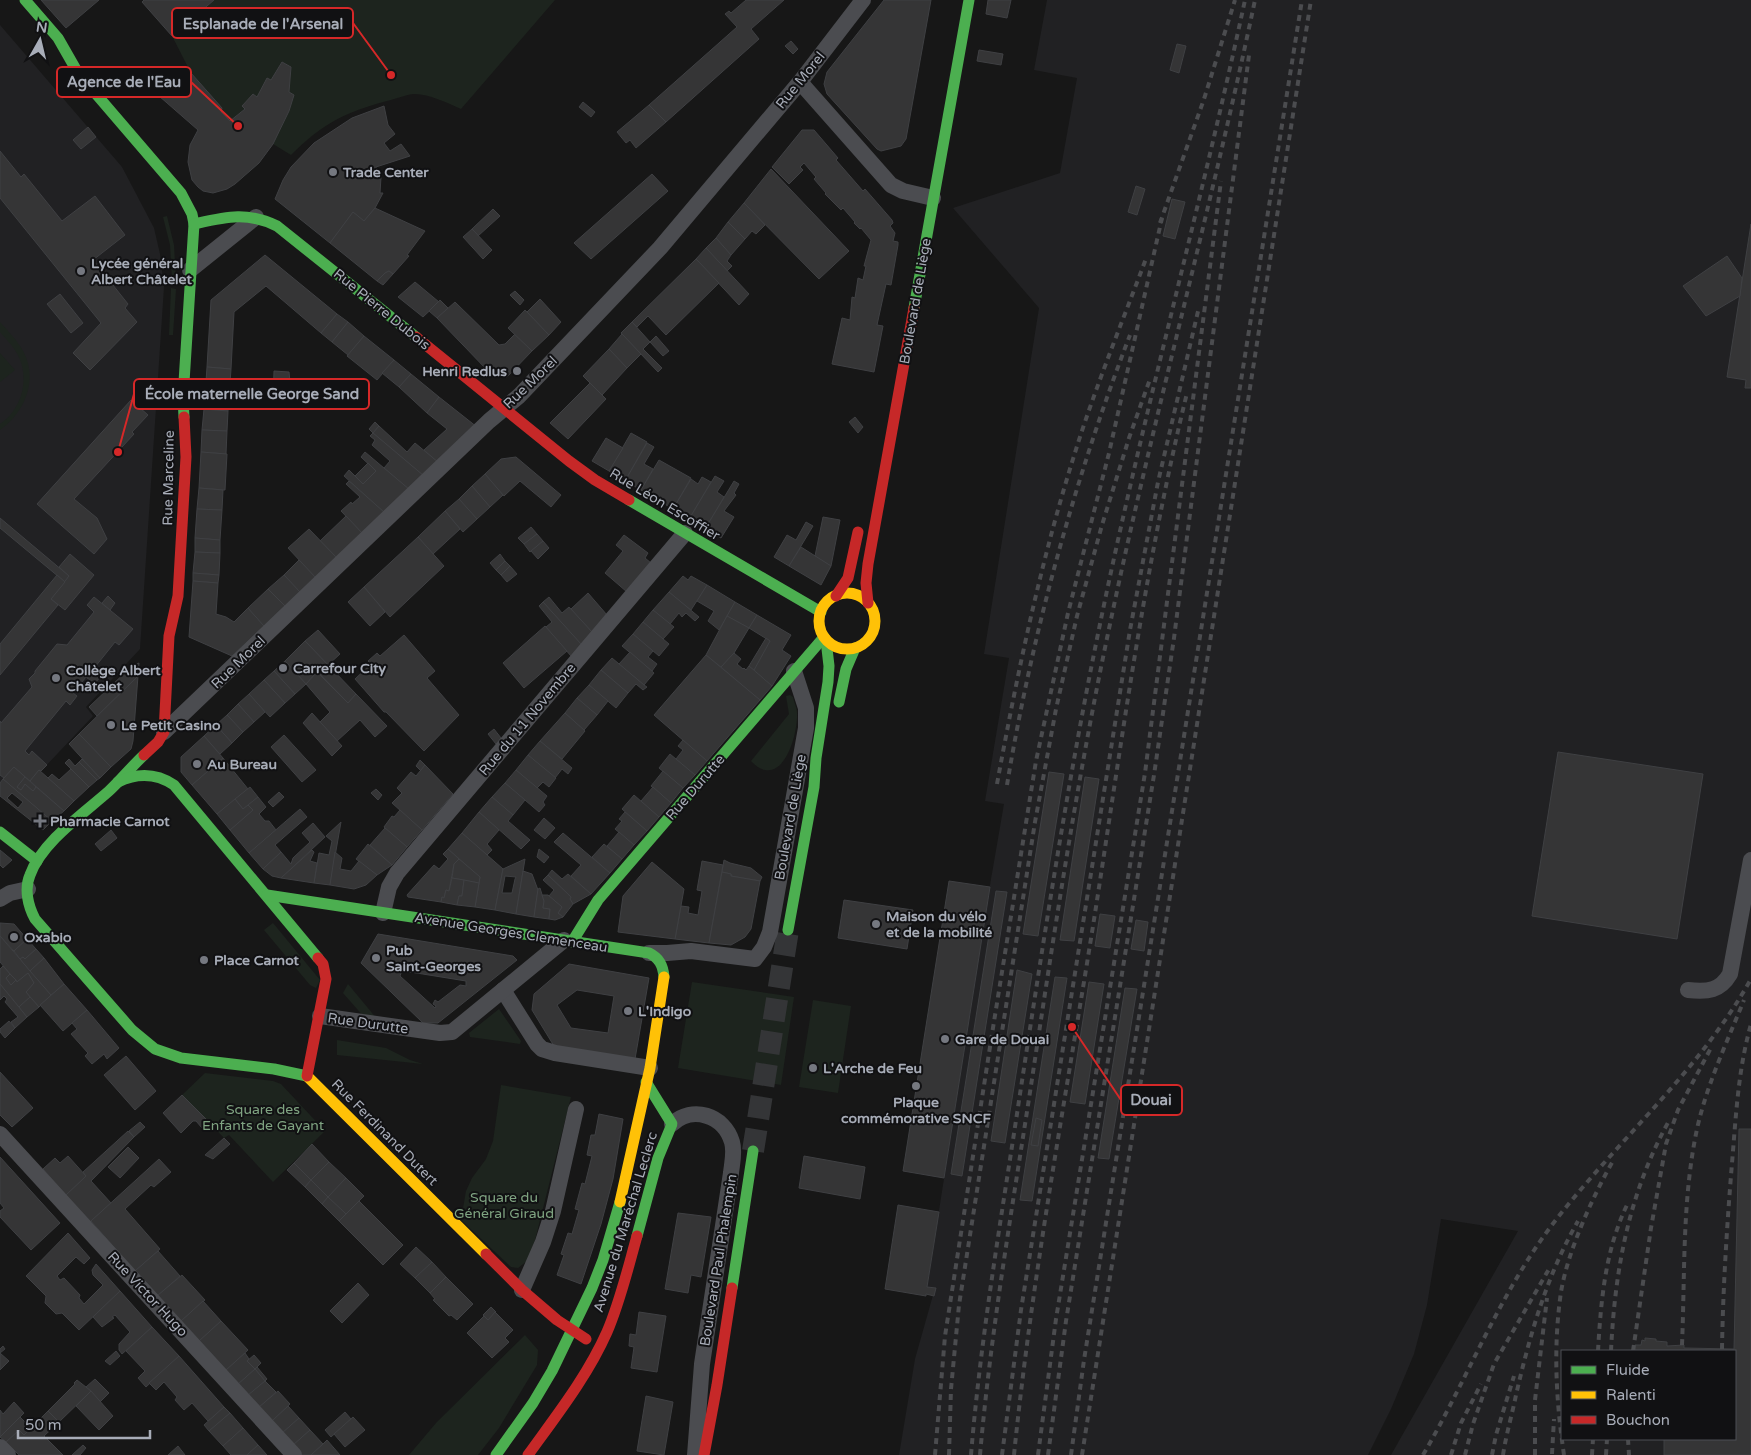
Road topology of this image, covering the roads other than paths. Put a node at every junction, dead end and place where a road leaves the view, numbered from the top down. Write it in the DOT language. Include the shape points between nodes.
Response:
graph roads {
  1 [pos="25,0"];
  2 [pos="863,0"];
  3 [pos="969,0"];
  4 [pos="800,82"];
  5 [pos="923,196"];
  6 [pos="256,217"];
  7 [pos="194,224"];
  8 [pos="190,270"];
  9 [pos="504,408"];
  10 [pos="860,523"];
  11 [pos="685,533"];
  12 [pos="836,596"];
  13 [pos="868,603"];
  14 [pos="821,612"];
  15 [pos="825,638"];
  16 [pos="855,648"];
  17 [pos="794,671"];
  18 [pos="837,710"];
  19 [pos="164,732"];
  20 [pos="831,737"];
  21 [pos="118,782"];
  22 [pos="814,787"];
  23 [pos="0,832"];
  24 [pos="1751,860"];
  25 [pos="37,861"];
  26 [pos="28,889"];
  27 [pos="267,895"];
  28 [pos="0,899"];
  29 [pos="383,912"];
  30 [pos="788,930"];
  31 [pos="568,941"];
  32 [pos="649,953"];
  33 [pos="755,959"];
  34 [pos="503,990"];
  35 [pos="1688,990"];
  36 [pos="320,1016"];
  37 [pos="648,1075"];
  38 [pos="307,1076"];
  39 [pos="576,1110"];
  40 [pos="672,1124"];
  41 [pos="0,1134"];
  42 [pos="754,1151"];
  43 [pos="522,1290"];
  44 [pos="572,1332"];
  45 [pos="599,1346"];
  46 [pos="718,1385"];
  47 [pos="0,1447"];
  48 [pos="8,1455"];
  49 [pos="294,1455"];
  50 [pos="496,1455"];
  51 [pos="528,1455"];
  52 [pos="694,1455"];
  53 [pos="704,1455"];
  54 [pos="716,1455"];
  1 -- 7 [label="street" via="58,38 78,73 181,193"];
  2 -- 4 [label="street, Rue Morel"];
  3 -- 5 [label="street, Boulevard de Liège"];
  4 -- 5 [label="street" via="891,185"];
  4 -- 9 [label="street, Rue Morel" via="660,248"];
  5 -- 13 [label="street, Boulevard de Liège" via="920,279 867,572"];
  6 -- 7 [label="street, Rue Pierre Dubois" via="242,215"];
  6 -- 8 [label="street"];
  6 -- 9 [label="street, Rue Pierre Dubois" via="277,226"];
  7 -- 8 [label="street, Rue Marceline"];
  8 -- 19 [label="street, Rue Marceline" via="183,390 186,457 178,596 169,636"];
  9 -- 11 [label="street, Rue Léon Escoffier" via="594,480"];
  9 -- 19 [label="street, Rue Morel"];
  10 -- 12 [label="street" via="848,578"];
  11 -- 14 [label="street, Rue Léon Escoffier"];
  11 -- 29 [label="street, Rue du 11 Novembre" via="397,873 389,887"];
  12 -- 13 [label="street" via="851,594"];
  12 -- 14 [label="street" via="825,604"];
  13 -- 16 [label="street" via="874,614 874,629 866,642"];
  14 -- 15 [label="street" via="820,628"];
  15 -- 16 [label="street" via="840,648"];
  15 -- 17 [label="street, Rue Durutte"];
  15 -- 22 [label="street, Boulevard de Liège" via="829,674"];
  16 -- 18 [label="street" via="843,678"];
  17 -- 31 [label="street, Rue Durutte" via="598,900"];
  17 -- 33 [label="street, Boulevard de Liège" via="806,708 806,728 770,932"];
  19 -- 21 [label="street" via="158,743"];
  20 -- 22 [label="street, Boulevard de Liège"];
  21 -- 25 [label="street"];
  21 -- 27 [label="street" via="140,775 169,781"];
  22 -- 30 [label="street, Boulevard de Liège"];
  23 -- 25 [label="street"];
  24 -- 35 [label="street" via="1730,974 1722,986"];
  25 -- 26 [label="street" via="29,877"];
  26 -- 28 [label="street"];
  26 -- 38 [label="street" via="30,914 38,925 132,1030 155,1049 181,1058"];
  27 -- 29 [label="street, Avenue Georges Clemenceau"];
  27 -- 36 [label="street" via="323,964 326,979"];
  29 -- 31 [label="street, Avenue Georges Clemenceau"];
  31 -- 32 [label="street, Avenue Georges Clemenceau"];
  31 -- 34 [label="street, Rue Durutte"];
  32 -- 33 [label="street, Avenue Georges Clemenceau" via="691,950"];
  32 -- 37 [label="street, Avenue du Maréchal Leclerc" via="659,961 664,976"];
  34 -- 36 [label="street, Rue Durutte" via="452,1032 446,1033"];
  34 -- 37 [label="street" via="542,1048 555,1054"];
  36 -- 38 [label="street"];
  37 -- 40 [label="street, Avenue du Maréchal Leclerc"];
  37 -- 44 [label="street, Avenue du Maréchal Leclerc" via="615,1222 592,1288"];
  38 -- 43 [label="street, Rue Ferdinand Dutert"];
  39 -- 43 [label="street" via="553,1211"];
  40 -- 45 [label="street, Avenue du Maréchal Leclerc" via="655,1167 620,1297"];
  40 -- 52 [label="street, Boulevard Paul Phalempin" via="692,1114 710,1117 728,1131 733,1151 702,1364"];
  41 -- 49 [label="street, Rue Victor Hugo"];
  42 -- 46 [label="street, Boulevard Paul Phalempin"];
  43 -- 44 [label="street, Rue Ferdinand Dutert"];
  44 -- 45 [label="street"];
  44 -- 50 [label="street, Avenue du Maréchal Leclerc" via="542,1389"];
  45 -- 51 [label="street, Avenue du Maréchal Leclerc" via="575,1389"];
  46 -- 53 [label="street, Boulevard Paul Phalempin"];
  46 -- 54 [label="street, Boulevard Paul Phalempin"];
  47 -- 48 [label="street"];
}
